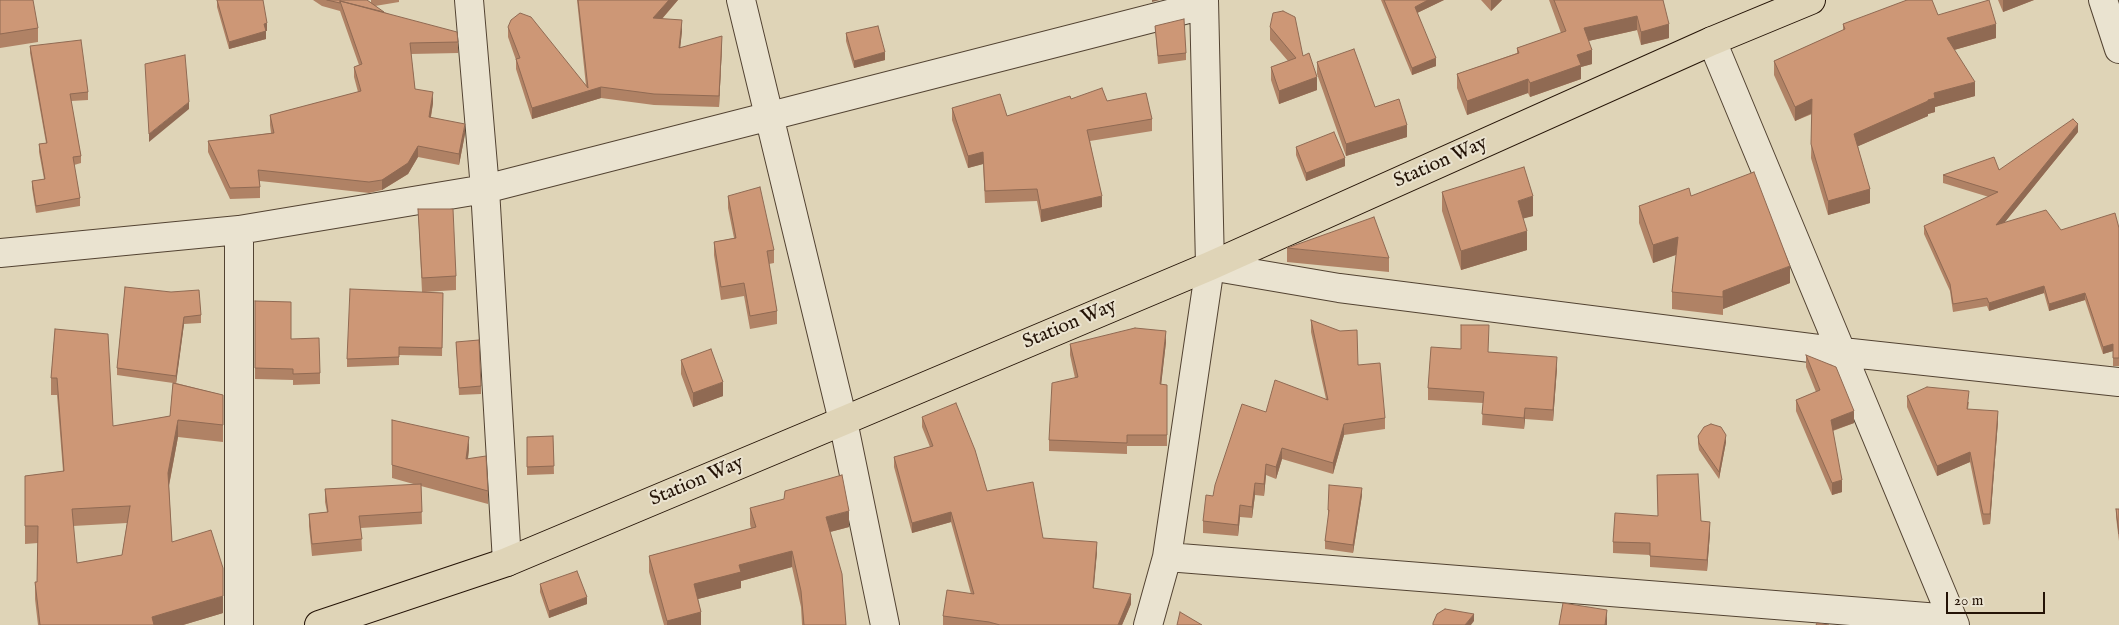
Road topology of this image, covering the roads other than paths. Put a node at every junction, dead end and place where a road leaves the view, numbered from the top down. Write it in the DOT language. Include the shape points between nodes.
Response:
graph roads {
  1 [pos="470,0"];
  2 [pos="741,0"];
  3 [pos="1811,0"];
  4 [pos="2103,0"];
  5 [pos="1204,2"];
  6 [pos="1712,41"];
  7 [pos="2119,49"];
  8 [pos="770,115"];
  9 [pos="485,189"];
  10 [pos="239,230"];
  11 [pos="0,253"];
  12 [pos="1210,266"];
  13 [pos="1842,352"];
  14 [pos="2119,382"];
  15 [pos="843,421"];
  16 [pos="1167,557"];
  17 [pos="506,562"];
  18 [pos="1954,622"];
  19 [pos="239,625"];
  20 [pos="319,625"];
  21 [pos="885,625"];
  22 [pos="1148,625"];
  1 -- 9 [label="street"];
  2 -- 8 [label="street"];
  3 -- 6 [label="main road, Station Way"];
  4 -- 7 [label="street"];
  5 -- 8 [label="street"];
  5 -- 12 [label="street"];
  6 -- 12 [label="main road, Station Way"];
  6 -- 13 [label="street"];
  8 -- 9 [label="street"];
  8 -- 15 [label="street"];
  9 -- 10 [label="street"];
  9 -- 17 [label="street"];
  10 -- 11 [label="street"];
  10 -- 19 [label="street"];
  12 -- 13 [label="street" via="1339,288"];
  12 -- 15 [label="main road, Station Way"];
  12 -- 16 [label="street"];
  13 -- 14 [label="street"];
  13 -- 18 [label="street"];
  15 -- 17 [label="main road, Station Way"];
  15 -- 21 [label="street"];
  16 -- 18 [label="street"];
  16 -- 22 [label="street"];
  17 -- 20 [label="main road, Station Way"];
}
